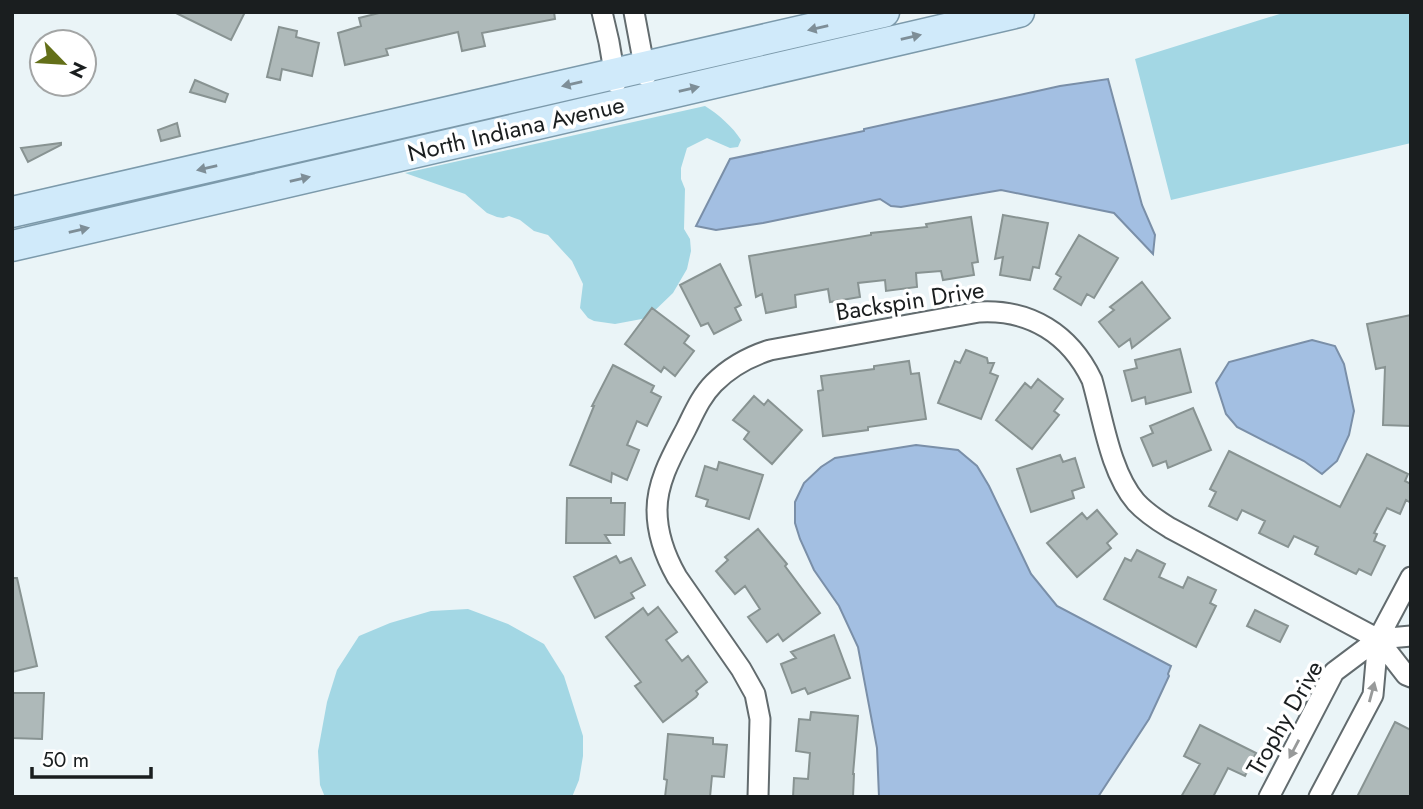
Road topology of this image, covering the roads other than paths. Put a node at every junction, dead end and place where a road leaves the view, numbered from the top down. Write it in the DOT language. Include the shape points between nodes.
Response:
graph roads {
  1 [pos="602,12"];
  2 [pos="634,12"];
  3 [pos="884,12"];
  4 [pos="1019,12"];
  5 [pos="645,68"];
  6 [pos="614,75"];
  7 [pos="651,98"];
  8 [pos="620,105"];
  9 [pos="12,212"];
  10 [pos="12,246"];
  11 [pos="1411,577"];
  12 [pos="1411,636"];
  13 [pos="1378,639"];
  14 [pos="1411,677"];
  15 [pos="758,797"];
  16 [pos="1269,797"];
  17 [pos="1320,797"];
  1 -- 6 [label="street"];
  2 -- 5 [label="street"];
  3 -- 5 [label="main road, North Indiana Avenue, one-way"];
  7 -- 4 [label="main road, North Indiana Avenue, one-way"];
  5 -- 6 [label="main road, North Indiana Avenue"];
  5 -- 7 [label="street"];
  6 -- 8 [label="street"];
  6 -- 9 [label="main road, North Indiana Avenue, one-way"];
  7 -- 8 [label="main road, North Indiana Avenue"];
  10 -- 8 [label="main road, North Indiana Avenue, one-way"];
  11 -- 13 [label="street, Trophy Drive"];
  12 -- 13 [label="street"];
  13 -- 14 [label="street, Backspin Drive"];
  13 -- 15 [label="street, Backspin Drive" via="1144,510 1119,475 1086,369 1070,346 1045,326 1008,313 979,312 770,350 724,373 705,394 667,467 657,509 669,564 741,669 759,707"];
  13 -- 16 [label="street, Trophy Drive, one-way" via="1334,673"];
  17 -- 13 [label="street, Trophy Drive, one-way" via="1373,695"];
}
